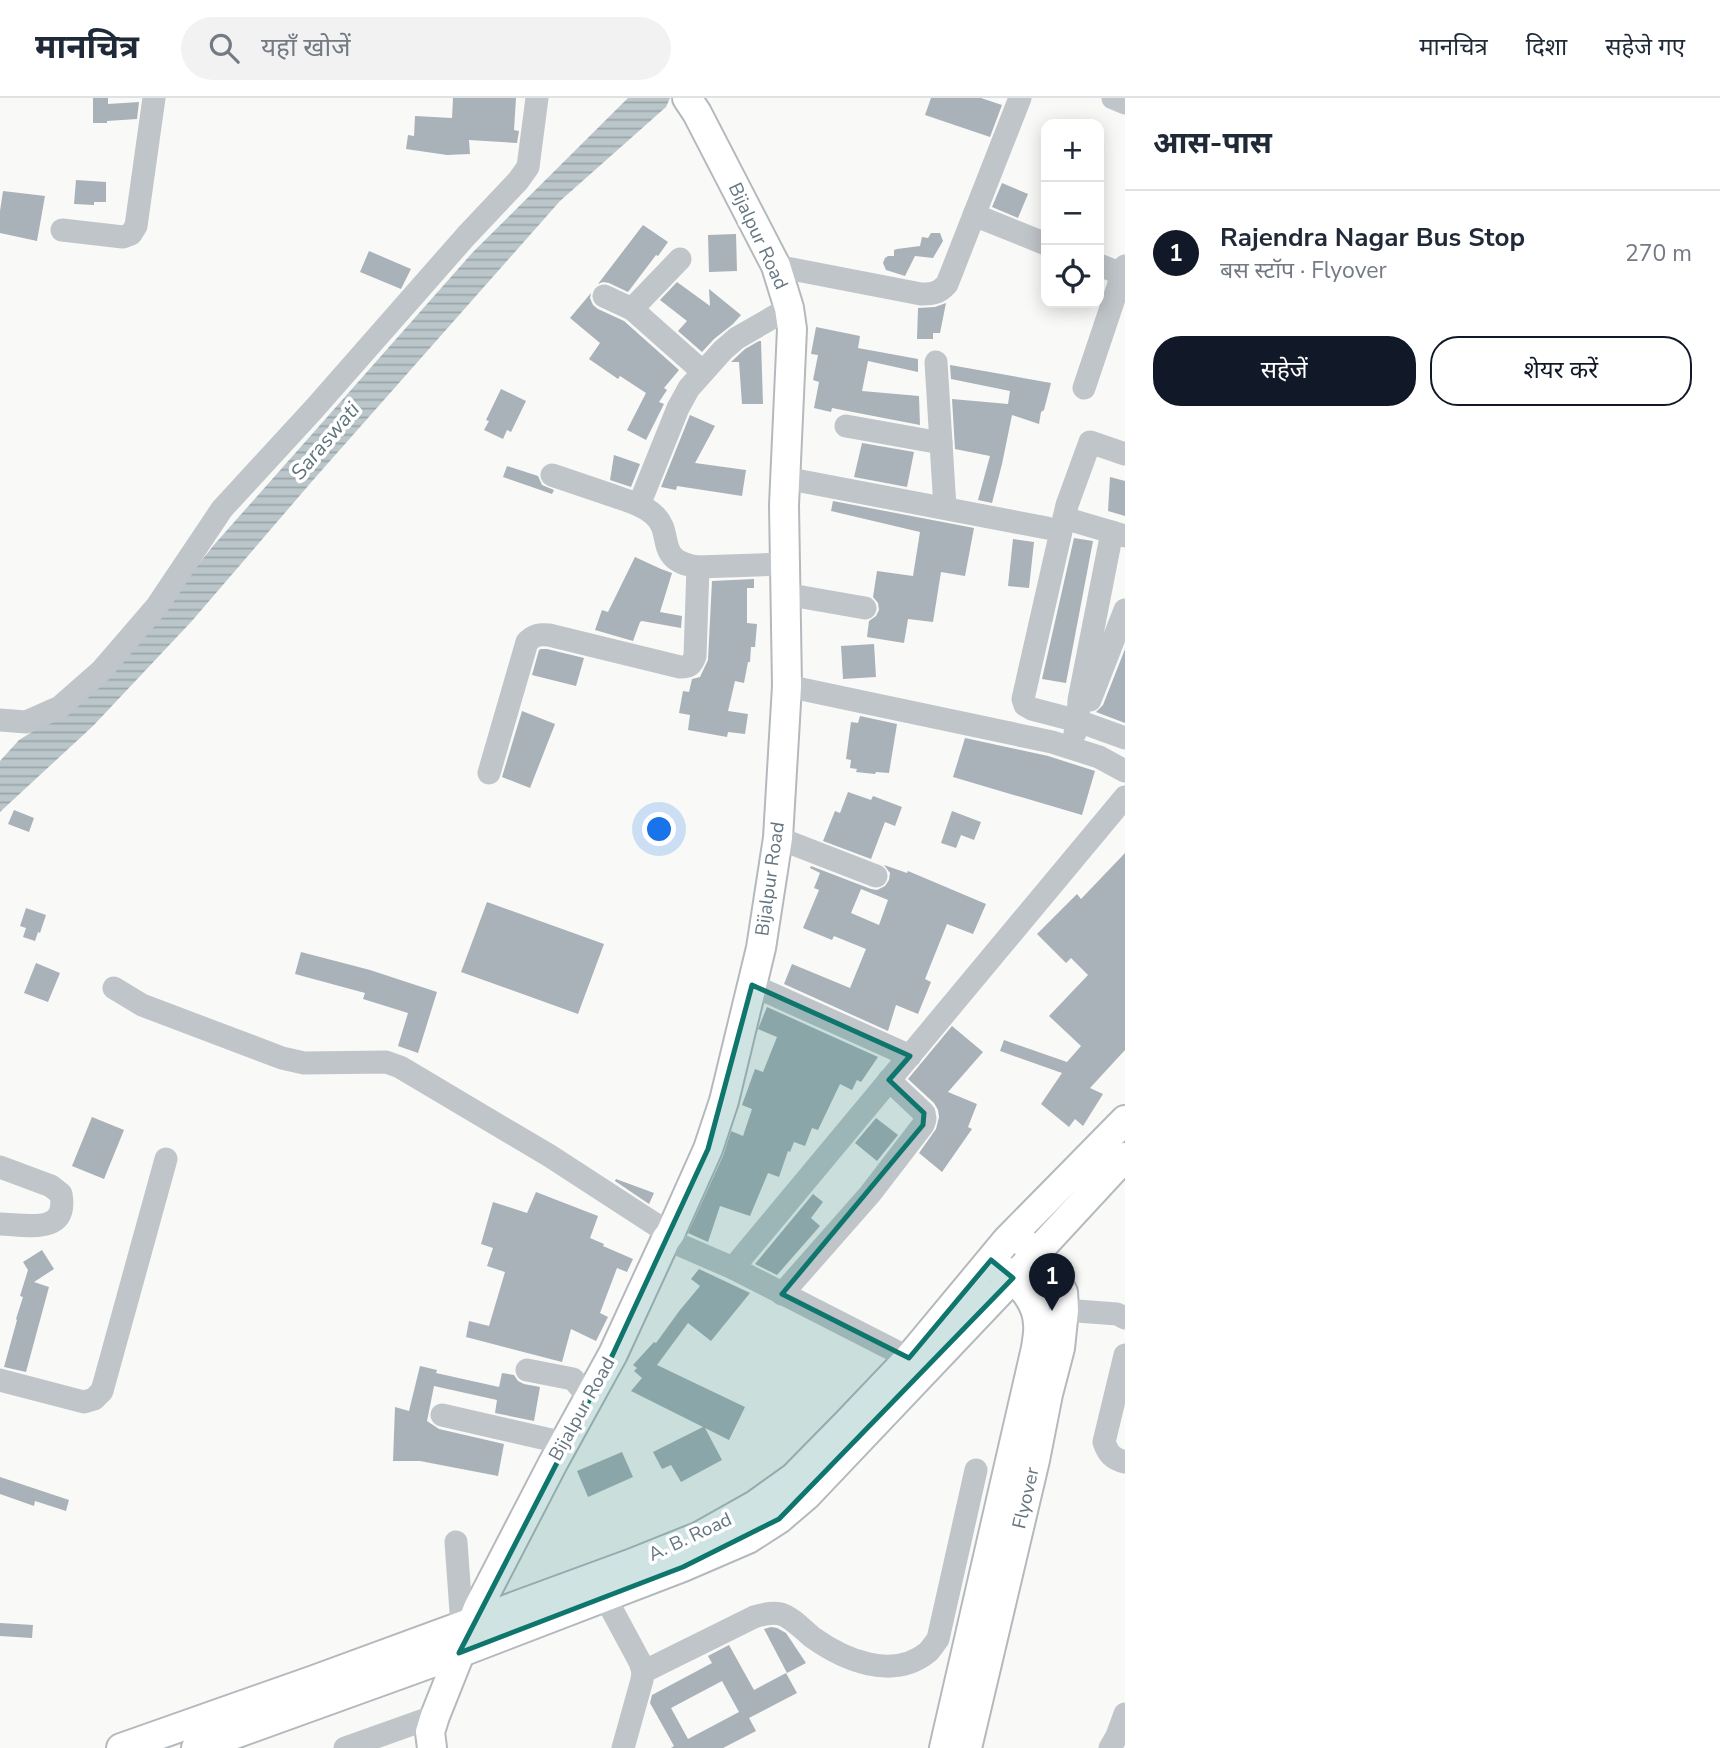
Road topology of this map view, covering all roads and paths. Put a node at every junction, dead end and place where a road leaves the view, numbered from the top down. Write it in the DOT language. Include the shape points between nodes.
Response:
graph roads {
  1 [pos="154,98"];
  2 [pos="537,98"];
  3 [pos="1020,98"];
  4 [pos="1113,98"];
  5 [pos="692,100"];
  6 [pos="1125,103"];
  7 [pos="974,215"];
  8 [pos="62,230"];
  9 [pos="1041,242"];
  10 [pos="680,259"];
  11 [pos="776,266"];
  12 [pos="1104,266"];
  13 [pos="1124,272"];
  14 [pos="604,296"];
  15 [pos="789,308"];
  16 [pos="632,309"];
  17 [pos="936,362"];
  18 [pos="703,372"];
  19 [pos="1084,388"];
  20 [pos="846,426"];
  21 [pos="942,443"];
  22 [pos="1125,454"];
  23 [pos="552,475"];
  24 [pos="785,478"];
  25 [pos="639,505"];
  26 [pos="945,508"];
  27 [pos="1056,523"];
  28 [pos="1118,534"];
  29 [pos="785,564"];
  30 [pos="698,567"];
  31 [pos="785,594"];
  32 [pos="864,608"];
  33 [pos="1125,610"];
  34 [pos="787,686"];
  35 [pos="0,720"];
  36 [pos="1075,736"];
  37 [pos="1125,738"];
  38 [pos="1125,771"];
  39 [pos="489,773"];
  40 [pos="1125,797"];
  41 [pos="778,838"];
  42 [pos="876,876"];
  43 [pos="752,985"];
  44 [pos="114,988"];
  45 [pos="910,1056"];
  46 [pos="889,1080"];
  47 [pos="1125,1120"];
  48 [pos="1125,1157"];
  49 [pos="166,1158"];
  50 [pos="0,1167"];
  51 [pos="0,1224"];
  52 [pos="1013,1234"];
  53 [pos="668,1236"];
  54 [pos="1036,1253"];
  55 [pos="991,1259"];
  56 [pos="733,1268"];
  57 [pos="1013,1278"];
  58 [pos="782,1294"];
  59 [pos="1064,1310"];
  60 [pos="1125,1318"];
  61 [pos="1125,1355"];
  62 [pos="909,1358"];
  63 [pos="527,1370"];
  64 [pos="0,1380"];
  65 [pos="587,1401"];
  66 [pos="442,1415"];
  67 [pos="564,1443"];
  68 [pos="1023,1459"];
  69 [pos="1125,1462"];
  70 [pos="976,1470"];
  71 [pos="456,1542"];
  72 [pos="605,1597"];
  73 [pos="464,1634"];
  74 [pos="643,1672"];
  75 [pos="1125,1714"];
  76 [pos="417,1737"];
  77 [pos="121,1748"];
  78 [pos="196,1748"];
  79 [pos="345,1748"];
  80 [pos="622,1748"];
  81 [pos="944,1748"];
  82 [pos="967,1748"];
  83 [pos="1110,1748"];
  1 -- 8 [label="street" via="136,226 131,234"];
  2 -- 35 [label="street" via="528,167 519,181 222,509 133,634 101,671 60,707 26,722"];
  3 -- 7 [label="street"];
  4 -- 6 [label="street"];
  5 -- 11 [label="main road, Bijalpur Road"];
  7 -- 9 [label="street"];
  7 -- 11 [label="street" via="947,284 935,294"];
  10 -- 16 [label="street"];
  11 -- 15 [label="main road, Bijalpur Road"];
  12 -- 13 [label="street"];
  13 -- 19 [label="street"];
  14 -- 16 [label="street"];
  15 -- 18 [label="street" via="737,338"];
  15 -- 24 [label="main road, Bijalpur Road"];
  16 -- 18 [label="street"];
  17 -- 21 [label="street"];
  18 -- 25 [label="street" via="683,397"];
  20 -- 21 [label="street"];
  21 -- 26 [label="street"];
  22 -- 27 [label="street" via="1090,442"];
  23 -- 25 [label="street"];
  24 -- 26 [label="street"];
  24 -- 29 [label="main road, Bijalpur Road"];
  25 -- 30 [label="street" via="660,521 675,560"];
  26 -- 27 [label="street"];
  27 -- 28 [label="street"];
  27 -- 36 [label="street" via="1023,699 1025,705"];
  28 -- 36 [label="street"];
  29 -- 30 [label="street"];
  29 -- 31 [label="main road, Bijalpur Road"];
  30 -- 39 [label="street" via="695,656 687,667 549,635 533,636 527,642"];
  31 -- 32 [label="street"];
  31 -- 34 [label="main road, Bijalpur Road"];
  33 -- 36 [label="street"];
  34 -- 36 [label="street" via="1052,742"];
  34 -- 41 [label="main road, Bijalpur Road"];
  36 -- 37 [label="street"];
  36 -- 38 [label="street"];
  40 -- 45 [label="street"];
  41 -- 42 [label="street"];
  41 -- 43 [label="main road, Bijalpur Road"];
  43 -- 45 [label="street"];
  43 -- 53 [label="main road, Bijalpur Road" via="708,1149"];
  44 -- 53 [label="street" via="142,1005 282,1058 386,1062 400,1067 550,1156"];
  45 -- 46 [label="street"];
  46 -- 56 [label="street"];
  46 -- 58 [label="street" via="924,1113 923,1125 870,1194"];
  47 -- 52 [label="main road, A. B. Road"];
  48 -- 54 [label="main road"];
  49 -- 64 [label="street" via="102,1391 84,1402"];
  50 -- 51 [label="street" via="51,1186 61,1194 63,1208 49,1225"];
  52 -- 54 [label="main road, Flyover"];
  52 -- 55 [label="main road, A. B. Road"];
  53 -- 56 [label="street"];
  53 -- 65 [label="main road, Bijalpur Road"];
  54 -- 57 [label="main road, A. B. Road"];
  54 -- 59 [label="main road, Flyover" via="1063,1292"];
  55 -- 57 [label="main road, Flyover"];
  55 -- 62 [label="main road, A. B. Road"];
  56 -- 58 [label="street"];
  57 -- 68 [label="main road, Flyover" via="1033,1301 1038,1324"];
  57 -- 72 [label="main road, A. B. Road" via="779,1519 748,1539"];
  58 -- 62 [label="street"];
  59 -- 60 [label="street"];
  59 -- 68 [label="main road, Flyover" via="1041,1426"];
  61 -- 69 [label="street" via="1104,1442 1115,1460"];
  62 -- 73 [label="main road, A. B. Road" via="794,1477 755,1505 699,1536"];
  63 -- 65 [label="street" via="573,1379"];
  65 -- 67 [label="main road, Bijalpur Road"];
  66 -- 67 [label="street"];
  67 -- 73 [label="main road, Bijalpur Road"];
  68 -- 81 [label="main road, Flyover"];
  68 -- 82 [label="main road, Flyover"];
  70 -- 74 [label="street" via="938,1639 913,1661 897,1666 856,1661 788,1617 768,1613"];
  71 -- 73 [label="street"];
  72 -- 73 [label="main road, A. B. Road"];
  72 -- 74 [label="street"];
  73 -- 76 [label="main road, Bijalpur Road"];
  73 -- 77 [label="main road, A. B. Road"];
  73 -- 78 [label="main road, A. B. Road"];
  74 -- 80 [label="street"];
  75 -- 83 [label="street"];
  76 -- 79 [label="street"];
}
